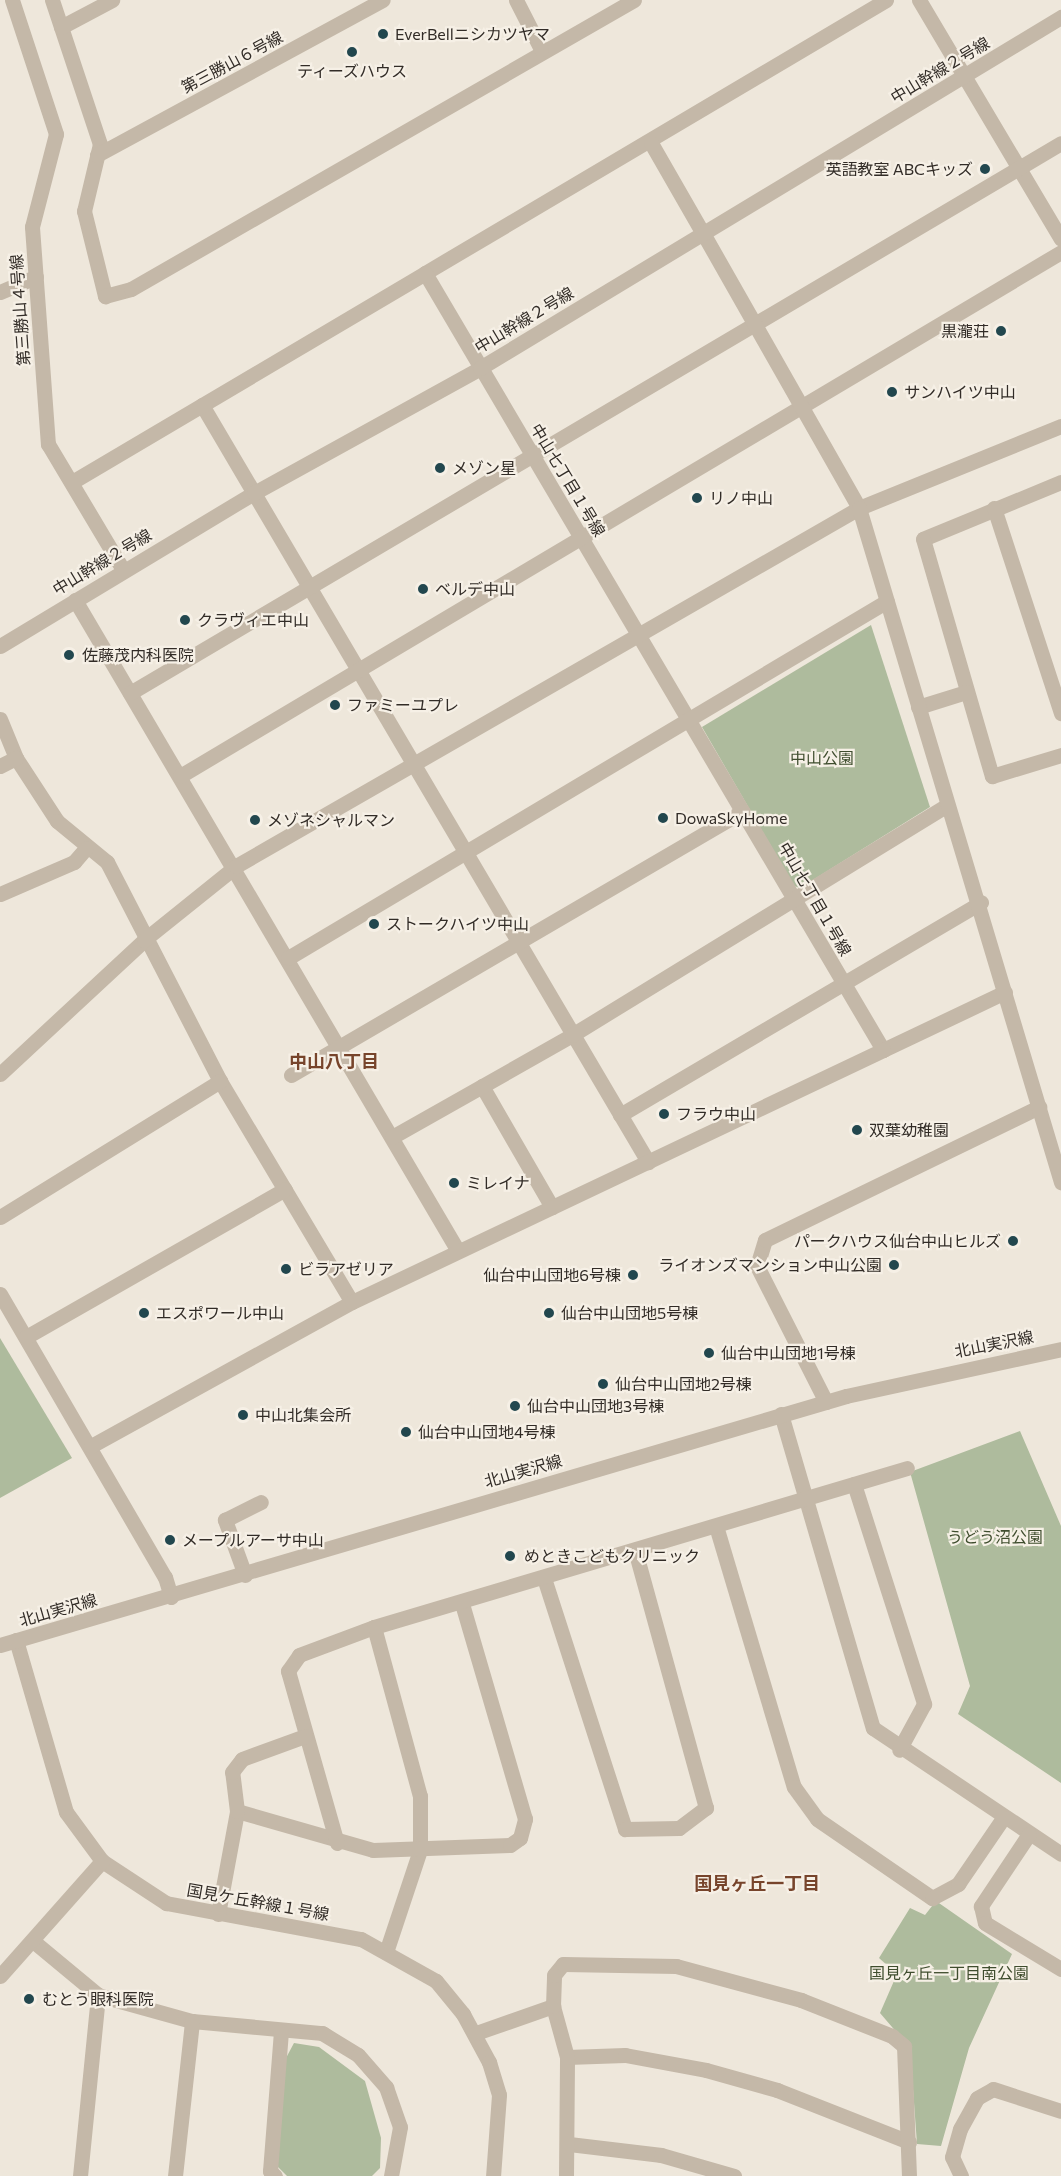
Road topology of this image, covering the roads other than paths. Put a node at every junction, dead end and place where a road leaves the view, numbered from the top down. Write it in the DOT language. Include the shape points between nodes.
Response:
graph roads {
  1 [pos="12,0"];
  2 [pos="52,0"];
  3 [pos="112,0"];
  4 [pos="383,0"];
  5 [pos="516,0"];
  6 [pos="634,0"];
  7 [pos="886,0"];
  8 [pos="919,0"];
  9 [pos="1061,17"];
  10 [pos="62,27"];
  11 [pos="541,49"];
  12 [pos="965,76"];
  13 [pos="651,142"];
  14 [pos="1061,143"];
  15 [pos="97,155"];
  16 [pos="1017,169"];
  17 [pos="704,235"];
  18 [pos="1061,239"];
  19 [pos="1061,252"];
  20 [pos="425,273"];
  21 [pos="36,277"];
  22 [pos="0,292"];
  23 [pos="755,324"];
  24 [pos="480,368"];
  25 [pos="202,405"];
  26 [pos="801,406"];
  27 [pos="1061,426"];
  28 [pos="531,454"];
  29 [pos="72,482"];
  30 [pos="1061,482"];
  31 [pos="254,493"];
  32 [pos="859,508"];
  33 [pos="994,508"];
  34 [pos="581,537"];
  35 [pos="123,570"];
  36 [pos="309,588"];
  37 [pos="75,600"];
  38 [pos="887,601"];
  39 [pos="639,636"];
  40 [pos="0,646"];
  41 [pos="358,672"];
  42 [pos="966,692"];
  43 [pos="130,693"];
  44 [pos="918,707"];
  45 [pos="1061,713"];
  46 [pos="0,719"];
  47 [pos="690,721"];
  48 [pos="1061,754"];
  49 [pos="16,758"];
  50 [pos="0,766"];
  51 [pos="413,767"];
  52 [pos="180,776"];
  53 [pos="946,806"];
  54 [pos="743,811"];
  55 [pos="86,848"];
  56 [pos="464,853"];
  57 [pos="236,866"];
  58 [pos="0,894"];
  59 [pos="794,900"];
  60 [pos="981,902"];
  61 [pos="144,940"];
  62 [pos="518,943"];
  63 [pos="288,958"];
  64 [pos="843,983"];
  65 [pos="1005,992"];
  66 [pos="573,1035"];
  67 [pos="340,1048"];
  68 [pos="883,1050"];
  69 [pos="0,1074"];
  70 [pos="291,1075"];
  71 [pos="220,1081"];
  72 [pos="482,1086"];
  73 [pos="1039,1107"];
  74 [pos="620,1115"];
  75 [pos="392,1137"];
  76 [pos="648,1162"];
  77 [pos="1061,1182"];
  78 [pos="285,1189"];
  79 [pos="552,1207"];
  80 [pos="0,1217"];
  81 [pos="458,1251"];
  82 [pos="0,1294"];
  83 [pos="352,1302"];
  84 [pos="26,1337"];
  85 [pos="1061,1348"];
  86 [pos="826,1402"];
  87 [pos="781,1414"];
  88 [pos="91,1446"];
  89 [pos="907,1468"];
  90 [pos="854,1484"];
  91 [pos="804,1499"];
  92 [pos="261,1502"];
  93 [pos="716,1526"];
  94 [pos="634,1550"];
  95 [pos="245,1575"];
  96 [pos="544,1578"];
  97 [pos="171,1597"];
  98 [pos="462,1603"];
  99 [pos="374,1627"];
  100 [pos="16,1640"];
  101 [pos="0,1645"];
  102 [pos="305,1736"];
  103 [pos="899,1750"];
  104 [pos="237,1811"];
  105 [pos="1003,1818"];
  106 [pos="1029,1834"];
  107 [pos="337,1843"];
  108 [pos="420,1850"];
  109 [pos="1061,1854"];
  110 [pos="102,1861"];
  111 [pos="218,1914"];
  112 [pos="33,1941"];
  113 [pos="387,1949"];
  114 [pos="1061,1969"];
  115 [pos="0,1976"];
  116 [pos="98,1995"];
  117 [pos="553,2006"];
  118 [pos="192,2021"];
  119 [pos="281,2031"];
  120 [pos="476,2033"];
  121 [pos="567,2057"];
  122 [pos="1061,2111"];
  123 [pos="909,2142"];
  124 [pos="569,2144"];
  125 [pos="80,2176"];
  126 [pos="175,2176"];
  127 [pos="275,2176"];
  128 [pos="391,2176"];
  129 [pos="494,2176"];
  130 [pos="567,2176"];
  131 [pos="734,2176"];
  132 [pos="909,2176"];
  133 [pos="961,2176"];
  1 -- 21 [label="street, 第三勝山４号線" via="56,134 32,227"];
  2 -- 10 [label="street"];
  3 -- 10 [label="street"];
  4 -- 15 [label="street, 第三勝山６号線"];
  5 -- 11 [label="street"];
  6 -- 11 [label="street"];
  7 -- 13 [label="street"];
  8 -- 12 [label="street"];
  9 -- 12 [label="street, 中山幹線２号線"];
  10 -- 15 [label="street" via="100,144"];
  11 -- 15 [label="street" via="131,289 105,296 84,211"];
  12 -- 16 [label="street"];
  12 -- 17 [label="street, 中山幹線２号線"];
  13 -- 17 [label="street"];
  13 -- 20 [label="street"];
  14 -- 16 [label="street"];
  16 -- 18 [label="street"];
  16 -- 23 [label="street"];
  17 -- 23 [label="street"];
  17 -- 24 [label="street, 中山幹線２号線"];
  19 -- 26 [label="street"];
  20 -- 24 [label="street, 中山七丁目１号線"];
  20 -- 25 [label="street"];
  21 -- 22 [label="street"];
  21 -- 29 [label="street, 第三勝山４号線" via="48,444"];
  23 -- 26 [label="street"];
  23 -- 28 [label="street"];
  24 -- 28 [label="street, 中山七丁目１号線"];
  24 -- 31 [label="street, 中山幹線２号線"];
  25 -- 29 [label="street"];
  25 -- 31 [label="street"];
  26 -- 32 [label="street"];
  26 -- 34 [label="street"];
  27 -- 32 [label="street"];
  28 -- 34 [label="street, 中山七丁目１号線"];
  28 -- 36 [label="street"];
  29 -- 35 [label="street, 第三勝山４号線"];
  30 -- 33 [label="street"];
  31 -- 35 [label="street, 中山幹線２号線"];
  31 -- 36 [label="street"];
  32 -- 38 [label="street"];
  32 -- 39 [label="street"];
  33 -- 42 [label="street" via="922,539"];
  33 -- 45 [label="street"];
  34 -- 39 [label="street, 中山七丁目１号線"];
  34 -- 41 [label="street"];
  35 -- 37 [label="street, 中山幹線２号線"];
  36 -- 41 [label="street"];
  36 -- 43 [label="street"];
  37 -- 40 [label="street, 中山幹線２号線"];
  37 -- 43 [label="street"];
  38 -- 44 [label="street"];
  38 -- 47 [label="street"];
  39 -- 47 [label="street, 中山七丁目１号線"];
  39 -- 51 [label="street"];
  41 -- 51 [label="street"];
  41 -- 52 [label="street"];
  42 -- 44 [label="street"];
  42 -- 48 [label="street" via="992,776"];
  43 -- 52 [label="street"];
  44 -- 53 [label="street"];
  46 -- 49 [label="street"];
  47 -- 54 [label="street, 中山七丁目１号線"];
  47 -- 56 [label="street"];
  49 -- 50 [label="street"];
  49 -- 55 [label="street" via="57,822"];
  51 -- 56 [label="street"];
  51 -- 57 [label="street"];
  52 -- 57 [label="street"];
  53 -- 59 [label="street"];
  53 -- 60 [label="street"];
  54 -- 59 [label="street, 中山七丁目１号線"];
  54 -- 62 [label="street"];
  55 -- 58 [label="street" via="74,862"];
  55 -- 61 [label="street" via="106,862"];
  56 -- 62 [label="street"];
  56 -- 63 [label="street"];
  57 -- 61 [label="street"];
  57 -- 63 [label="street"];
  59 -- 64 [label="street, 中山七丁目１号線"];
  59 -- 66 [label="street"];
  60 -- 64 [label="street"];
  60 -- 65 [label="street"];
  61 -- 69 [label="street"];
  61 -- 71 [label="street"];
  62 -- 66 [label="street"];
  62 -- 67 [label="street"];
  63 -- 67 [label="street"];
  64 -- 68 [label="street, 中山七丁目１号線"];
  64 -- 74 [label="street"];
  65 -- 68 [label="street"];
  65 -- 73 [label="street"];
  66 -- 72 [label="street"];
  66 -- 74 [label="street"];
  67 -- 70 [label="street"];
  67 -- 75 [label="street"];
  68 -- 76 [label="street"];
  71 -- 78 [label="street"];
  71 -- 80 [label="street"];
  72 -- 75 [label="street"];
  72 -- 79 [label="street"];
  73 -- 77 [label="street"];
  73 -- 86 [label="street" via="765,1240 758,1266"];
  74 -- 76 [label="street"];
  75 -- 81 [label="street"];
  76 -- 79 [label="street"];
  78 -- 83 [label="street"];
  78 -- 84 [label="street"];
  79 -- 81 [label="street"];
  81 -- 83 [label="street"];
  82 -- 84 [label="street"];
  83 -- 88 [label="street"];
  84 -- 88 [label="street"];
  85 -- 86 [label="street, 北山実沢線"];
  86 -- 87 [label="street, 北山実沢線"];
  87 -- 91 [label="street"];
  87 -- 95 [label="street, 北山実沢線"];
  88 -- 97 [label="street" via="165,1577"];
  89 -- 90 [label="street"];
  90 -- 91 [label="street"];
  90 -- 103 [label="street" via="924,1704"];
  91 -- 93 [label="street"];
  91 -- 103 [label="street" via="873,1728"];
  92 -- 95 [label="street" via="225,1520"];
  93 -- 94 [label="street"];
  93 -- 105 [label="street" via="794,1786 817,1819 932,1898 957,1884"];
  94 -- 96 [label="street"];
  94 -- 96 [label="street" via="706,1808 679,1828 625,1829"];
  95 -- 97 [label="street, 北山実沢線"];
  96 -- 98 [label="street"];
  97 -- 100 [label="street, 北山実沢線"];
  98 -- 99 [label="street"];
  98 -- 108 [label="street" via="525,1819 520,1838 510,1845"];
  99 -- 102 [label="street" via="298,1655 288,1671"];
  99 -- 108 [label="street" via="420,1796"];
  100 -- 101 [label="street, 北山実沢線"];
  100 -- 110 [label="street, 国見ケ丘幹線１号線" via="66,1812"];
  102 -- 104 [label="street" via="242,1759 232,1772"];
  102 -- 107 [label="street"];
  103 -- 105 [label="street"];
  104 -- 107 [label="street"];
  104 -- 111 [label="street"];
  105 -- 106 [label="street"];
  106 -- 109 [label="street"];
  106 -- 114 [label="street" via="981,1906 986,1923"];
  107 -- 108 [label="street" via="373,1850"];
  108 -- 113 [label="street"];
  110 -- 111 [label="street, 国見ケ丘幹線１号線" via="166,1903"];
  110 -- 112 [label="street"];
  111 -- 113 [label="street, 国見ケ丘幹線１号線" via="327,1932"];
  112 -- 115 [label="street"];
  112 -- 116 [label="street"];
  113 -- 120 [label="street, 国見ケ丘幹線１号線" via="436,1981"];
  116 -- 118 [label="street"];
  116 -- 125 [label="street"];
  117 -- 120 [label="street"];
  117 -- 121 [label="street"];
  117 -- 123 [label="street" via="554,1975 563,1964 676,1966 801,2000 904,2046"];
  118 -- 119 [label="street"];
  118 -- 126 [label="street"];
  119 -- 127 [label="street" via="270,2171"];
  119 -- 128 [label="street" via="322,2033 358,2055 386,2087 400,2127"];
  120 -- 129 [label="street, 国見ケ丘幹線１号線" via="498,2095"];
  121 -- 123 [label="street" via="625,2055 706,2070 777,2090"];
  121 -- 124 [label="street"];
  122 -- 133 [label="street" via="993,2089 977,2097 960,2128 952,2157"];
  123 -- 132 [label="street"];
  124 -- 130 [label="street"];
  124 -- 131 [label="street" via="661,2155"];
}
